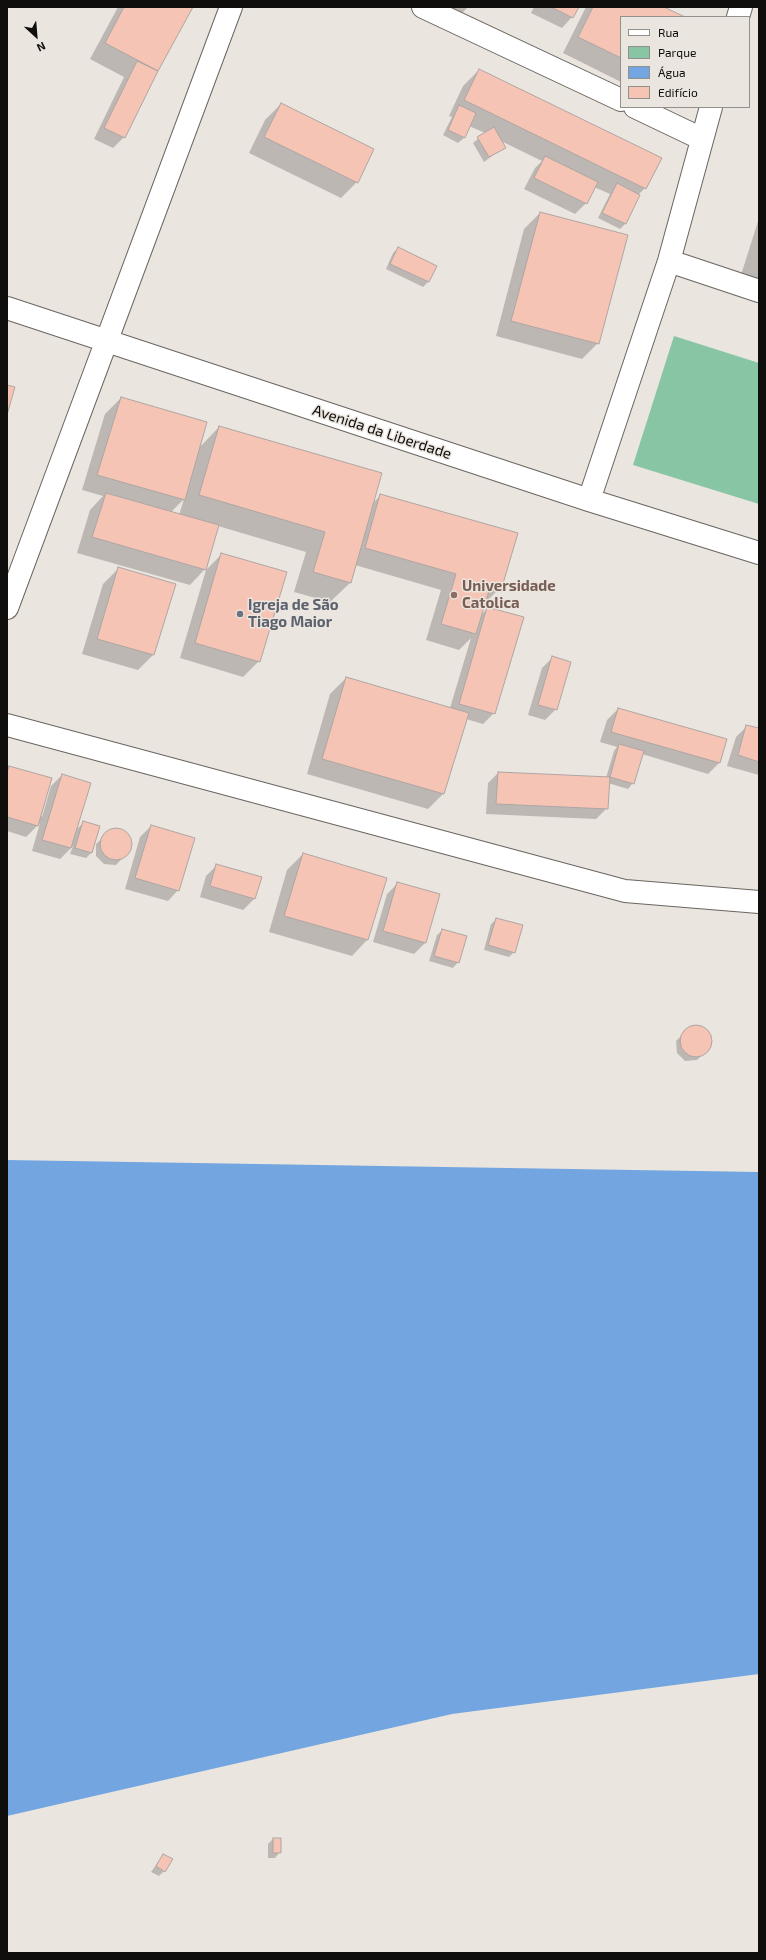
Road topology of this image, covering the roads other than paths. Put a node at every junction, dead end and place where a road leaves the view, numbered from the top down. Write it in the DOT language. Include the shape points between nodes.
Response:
graph roads {
  1 [pos="231,7"];
  2 [pos="422,7"];
  3 [pos="620,100"];
  4 [pos="637,108"];
  5 [pos="711,108"];
  6 [pos="702,138"];
  7 [pos="669,261"];
  8 [pos="759,291"];
  9 [pos="7,308"];
  10 [pos="107,342"];
  11 [pos="588,500"];
  12 [pos="759,553"];
  13 [pos="7,608"];
  14 [pos="7,725"];
  15 [pos="759,902"];
  1 -- 10 [label="street"];
  2 -- 3 [label="street"];
  4 -- 6 [label="street"];
  5 -- 6 [label="street"];
  6 -- 7 [label="street"];
  7 -- 8 [label="street"];
  7 -- 11 [label="street"];
  9 -- 10 [label="street, Avenida da Liberdade"];
  10 -- 11 [label="street, Avenida da Liberdade"];
  10 -- 13 [label="street"];
  11 -- 12 [label="street, Avenida da Liberdade"];
  14 -- 15 [label="street" via="625,891"];
}
